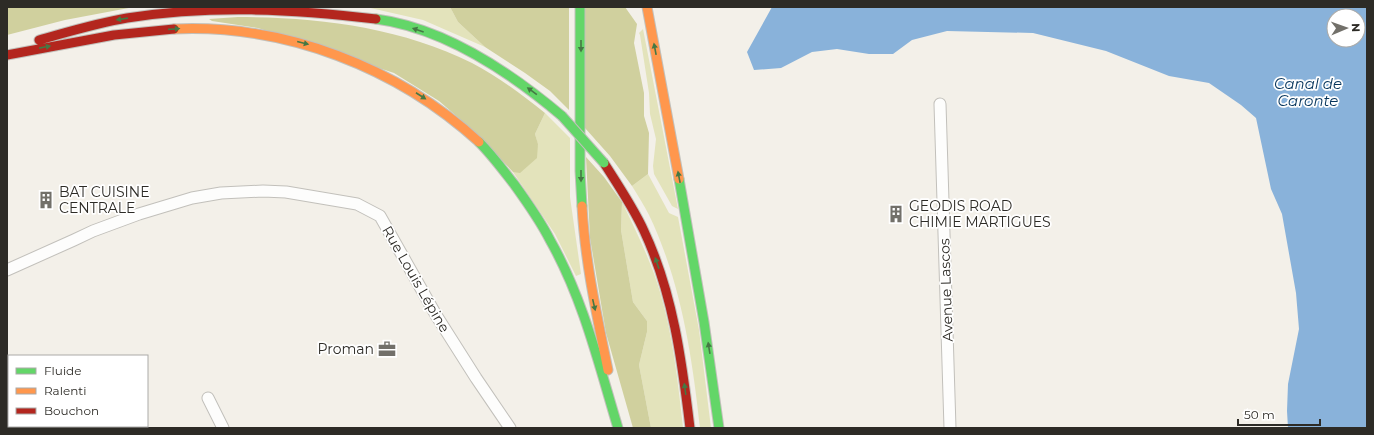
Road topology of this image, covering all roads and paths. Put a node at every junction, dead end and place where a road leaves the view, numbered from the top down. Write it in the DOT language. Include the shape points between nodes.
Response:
graph roads {
  1 [pos="580,7"];
  2 [pos="647,7"];
  3 [pos="7,53"];
  4 [pos="940,104"];
  5 [pos="7,270"];
  6 [pos="208,398"];
  7 [pos="223,428"];
  8 [pos="510,428"];
  9 [pos="618,428"];
  10 [pos="621,428"];
  11 [pos="690,428"];
  12 [pos="719,428"];
  13 [pos="950,428"];
  1 -- 10 [label="main road, one-way" via="583,225 592,299"];
  12 -- 2 [label="main road, one-way" via="696,266"];
  3 -- 9 [label="main road, one-way" via="117,34 207,28 284,39 317,47 362,64 411,90 441,111 487,150 531,208 551,241 565,272"];
  11 -- 3 [label="main road, one-way, bridge" via="680,352 670,307 649,241 628,200 604,163 562,116 515,78 479,55 444,39 393,22 322,12 249,8 114,20 38,40"];
  4 -- 13 [label="street, Avenue Lascos"];
  5 -- 8 [label="street, Rue Louis Lépine" via="93,231 192,198 263,191 286,192 357,204 380,216 436,315"];
  6 -- 7 [label="street"];
}
